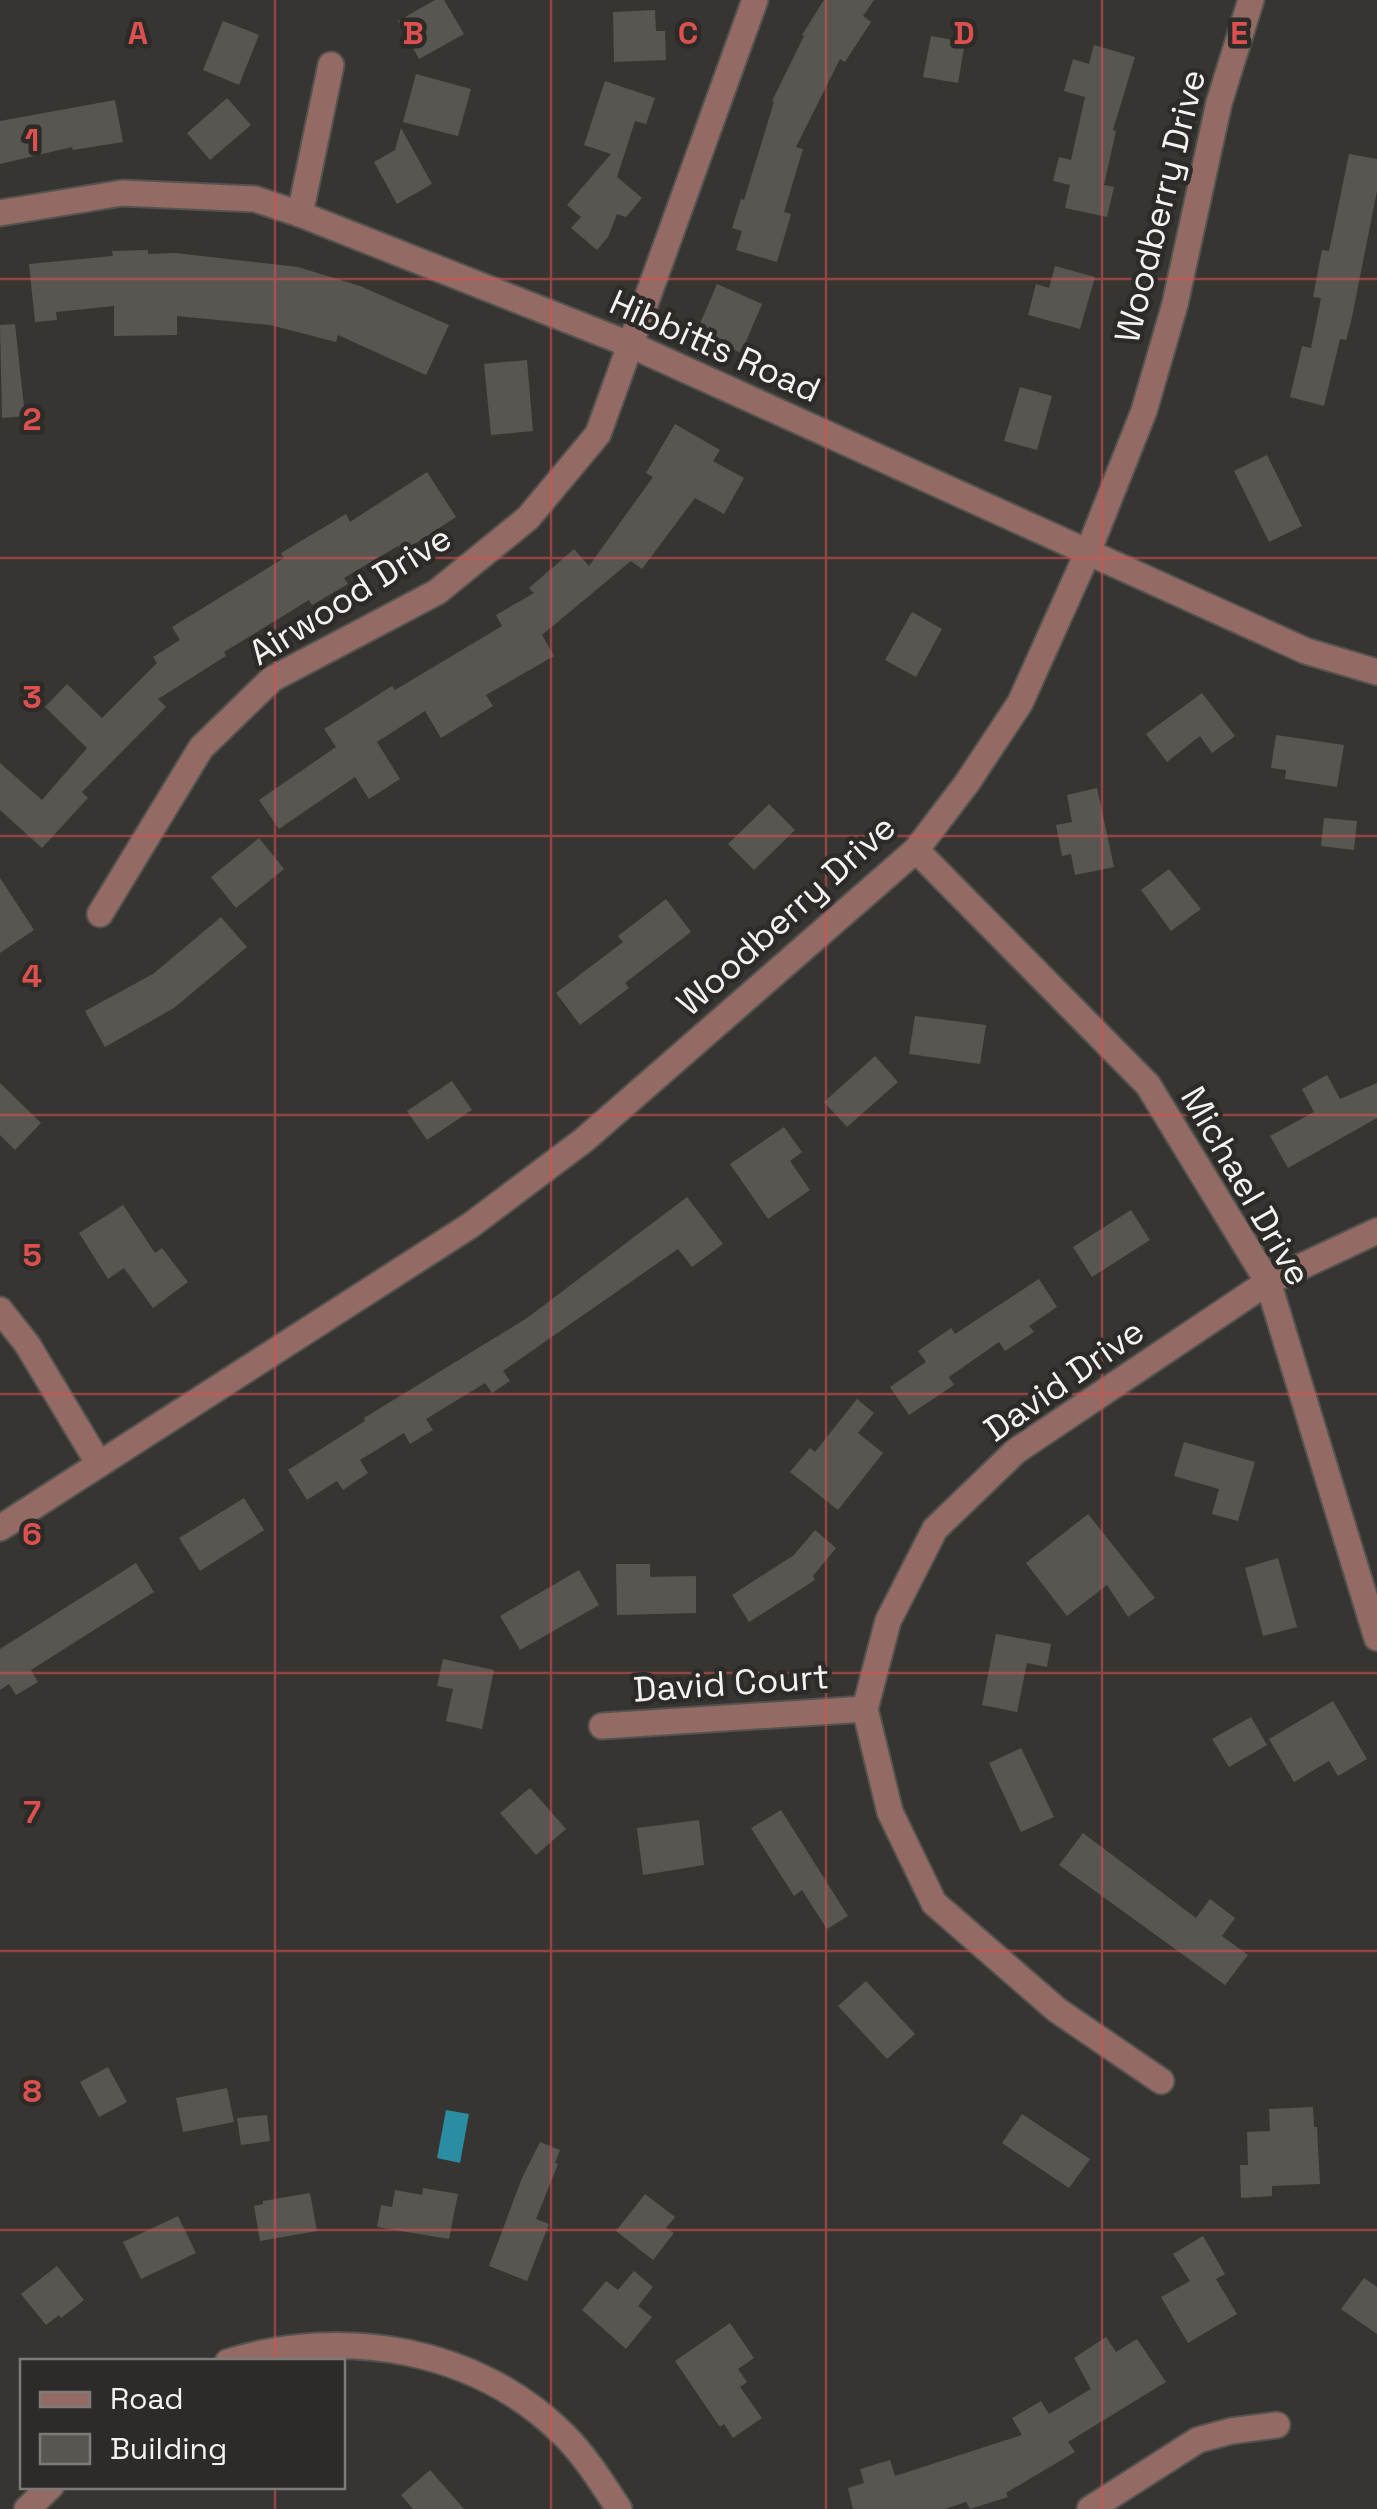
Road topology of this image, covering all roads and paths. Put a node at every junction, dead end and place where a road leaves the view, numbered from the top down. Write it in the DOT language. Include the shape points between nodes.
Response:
graph roads {
  1 [pos="756,0"];
  2 [pos="1251,0"];
  3 [pos="331,65"];
  4 [pos="0,214"];
  5 [pos="300,214"];
  6 [pos="631,345"];
  7 [pos="1088,552"];
  8 [pos="1377,672"];
  9 [pos="916,850"];
  10 [pos="100,914"];
  11 [pos="1377,1231"];
  12 [pos="1268,1282"];
  13 [pos="0,1310"];
  14 [pos="99,1464"];
  15 [pos="0,1528"];
  16 [pos="1377,1638"];
  17 [pos="865,1710"];
  18 [pos="602,1726"];
  19 [pos="1161,2081"];
  20 [pos="242,2359"];
  21 [pos="1277,2426"];
  22 [pos="47,2489"];
  23 [pos="27,2509"];
  24 [pos="619,2509"];
  25 [pos="1090,2509"];
  1 -- 6 [label="street, Airwood Drive"];
  2 -- 7 [label="street, Woodberry Drive" via="1219,103 1144,411"];
  3 -- 5 [label="street"];
  4 -- 5 [label="street, Hibbitts Road" via="122,193 255,199"];
  5 -- 6 [label="street, Hibbitts Road"];
  6 -- 7 [label="street, Hibbitts Road"];
  6 -- 10 [label="street, Airwood Drive" via="598,434 528,518 437,592 272,679 201,748"];
  7 -- 8 [label="street, Hibbitts Road" via="1306,651"];
  7 -- 9 [label="street, Woodberry Drive" via="1020,702"];
  9 -- 12 [label="street, Michael Drive" via="1148,1086"];
  9 -- 14 [label="street, Woodberry Drive" via="584,1140 471,1225"];
  11 -- 12 [label="street, David Drive"];
  12 -- 16 [label="street, Michael Drive"];
  12 -- 17 [label="street, David Drive" via="1016,1451 936,1529 888,1621"];
  13 -- 14 [label="street"];
  14 -- 15 [label="street, Woodberry Drive"];
  17 -- 18 [label="street, David Court"];
  17 -- 19 [label="street, David Drive" via="890,1812 934,1903 1056,2010"];
  20 -- 24 [label="street" via="336,2345 380,2346 442,2360 497,2385 542,2416 586,2460"];
  21 -- 25 [label="street" via="1198,2440"];
  22 -- 23 [label="street"];
}
